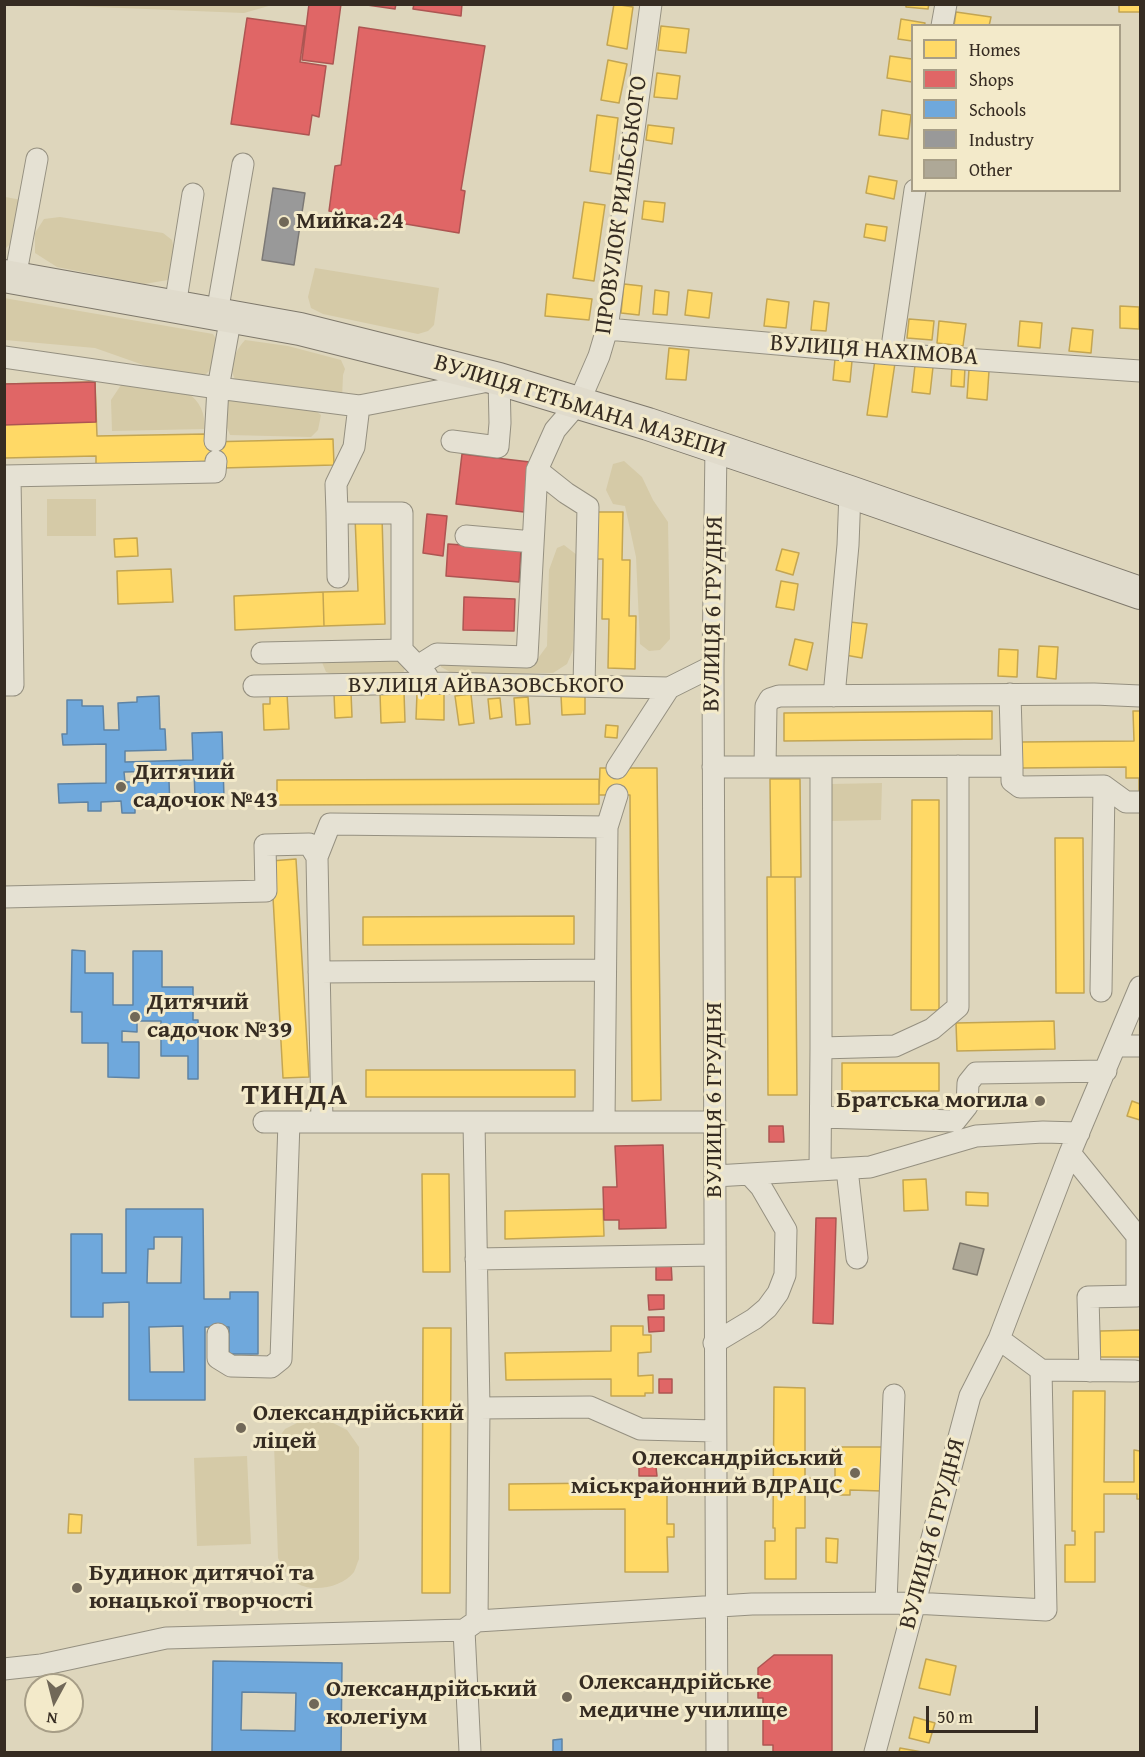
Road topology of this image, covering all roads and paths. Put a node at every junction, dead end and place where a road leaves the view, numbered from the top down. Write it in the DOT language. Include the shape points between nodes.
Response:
graph roads {
  1 [pos="651,4"];
  2 [pos="946,4"];
  3 [pos="942,24"];
  4 [pos="37,159"];
  5 [pos="243,164"];
  6 [pos="915,192"];
  7 [pos="193,194"];
  8 [pos="10,277"];
  9 [pos="175,306"];
  10 [pos="224,315"];
  11 [pos="607,329"];
  12 [pos="891,354"];
  13 [pos="4,357"];
  14 [pos="1140,370"];
  15 [pos="499,379"];
  16 [pos="218,388"];
  17 [pos="579,402"];
  18 [pos="359,406"];
  19 [pos="452,441"];
  20 [pos="716,447"];
  21 [pos="537,470"];
  22 [pos="7,476"];
  23 [pos="850,492"];
  24 [pos="337,513"];
  25 [pos="466,536"];
  26 [pos="533,542"];
  27 [pos="338,577"];
  28 [pos="1140,593"];
  29 [pos="402,650"];
  30 [pos="261,653"];
  31 [pos="417,666"];
  32 [pos="713,666"];
  33 [pos="434,683"];
  34 [pos="4,685"];
  35 [pos="254,686"];
  36 [pos="584,686"];
  37 [pos="669,688"];
  38 [pos="1010,694"];
  39 [pos="834,696"];
  40 [pos="1140,696"];
  41 [pos="958,766"];
  42 [pos="1012,766"];
  43 [pos="713,767"];
  44 [pos="765,767"];
  45 [pos="821,767"];
  46 [pos="617,768"];
  47 [pos="1104,786"];
  48 [pos="617,795"];
  49 [pos="1140,802"];
  50 [pos="607,827"];
  51 [pos="317,857"];
  52 [pos="4,897"];
  53 [pos="605,970"];
  54 [pos="319,972"];
  55 [pos="1140,987"];
  56 [pos="1101,991"];
  57 [pos="1116,1046"];
  58 [pos="1140,1046"];
  59 [pos="821,1048"];
  60 [pos="1106,1071"];
  61 [pos="821,1117"];
  62 [pos="264,1122"];
  63 [pos="289,1122"];
  64 [pos="322,1122"];
  65 [pos="474,1122"];
  66 [pos="604,1122"];
  67 [pos="715,1122"];
  68 [pos="1079,1133"];
  69 [pos="1070,1153"];
  70 [pos="847,1169"];
  71 [pos="820,1170"];
  72 [pos="749,1174"];
  73 [pos="715,1176"];
  74 [pos="715,1255"];
  75 [pos="476,1258"];
  76 [pos="857,1258"];
  77 [pos="218,1334"];
  78 [pos="999,1339"];
  79 [pos="714,1343"];
  80 [pos="1041,1370"];
  81 [pos="1090,1371"];
  82 [pos="1134,1371"];
  83 [pos="894,1395"];
  84 [pos="479,1408"];
  85 [pos="714,1431"];
  86 [pos="886,1603"];
  87 [pos="913,1603"];
  88 [pos="717,1605"];
  89 [pos="471,1625"];
  90 [pos="4,1669"];
  91 [pos="470,1752"];
  92 [pos="717,1752"];
  93 [pos="875,1752"];
  1 -- 11 [label="street, ПРОВУЛОК РИЛЬСЬКОГО"];
  2 -- 3 [label="street"];
  4 -- 8 [label="street"];
  5 -- 10 [label="street"];
  6 -- 12 [label="street"];
  7 -- 9 [label="street"];
  8 -- 9 [label="highway, ВУЛИЦЯ ГЕТЬМАНА МАЗЕПИ"];
  9 -- 10 [label="highway, ВУЛИЦЯ ГЕТЬМАНА МАЗЕПИ"];
  10 -- 15 [label="highway, ВУЛИЦЯ ГЕТЬМАНА МАЗЕПИ"];
  10 -- 16 [label="street"];
  11 -- 12 [label="street, ВУЛИЦЯ НАХІМОВА"];
  11 -- 17 [label="street, ПРОВУЛОК РИЛЬСЬКОГО"];
  12 -- 14 [label="street, ВУЛИЦЯ НАХІМОВА"];
  13 -- 16 [label="street"];
  15 -- 17 [label="highway, ВУЛИЦЯ ГЕТЬМАНА МАЗЕПИ"];
  15 -- 18 [label="street"];
  15 -- 19 [label="street" via="498,447"];
  16 -- 18 [label="street"];
  16 -- 22 [label="street" via="215,472"];
  17 -- 20 [label="highway, ВУЛИЦЯ ГЕТЬМАНА МАЗЕПИ"];
  17 -- 21 [label="street, ПРОВУЛОК РИЛЬСЬКОГО" via="555,430"];
  18 -- 24 [label="street" via="354,447 336,484"];
  20 -- 23 [label="highway, ВУЛИЦЯ ГЕТЬМАНА МАЗЕПИ"];
  20 -- 32 [label="street, ВУЛИЦЯ 6 ГРУДНЯ"];
  21 -- 26 [label="street"];
  21 -- 36 [label="street" via="588,507"];
  22 -- 34 [label="street" via="14,685"];
  23 -- 28 [label="highway, ВУЛИЦЯ ГЕТЬМАНА МАЗЕПИ"];
  23 -- 39 [label="street"];
  24 -- 27 [label="street"];
  24 -- 29 [label="street" via="402,513"];
  25 -- 26 [label="street"];
  26 -- 31 [label="street" via="527,657 437,654"];
  29 -- 30 [label="street"];
  29 -- 31 [label="street"];
  31 -- 33 [label="street"];
  32 -- 37 [label="street, ВУЛИЦЯ АЙВАЗОВСЬКОГО"];
  32 -- 43 [label="street, ВУЛИЦЯ 6 ГРУДНЯ"];
  33 -- 35 [label="street, ВУЛИЦЯ АЙВАЗОВСЬКОГО"];
  33 -- 36 [label="street, ВУЛИЦЯ АЙВАЗОВСЬКОГО"];
  36 -- 37 [label="street, ВУЛИЦЯ АЙВАЗОВСЬКОГО"];
  37 -- 46 [label="street"];
  38 -- 39 [label="street"];
  38 -- 40 [label="street"];
  38 -- 42 [label="street"];
  39 -- 44 [label="street" via="770,699 766,706"];
  41 -- 42 [label="street"];
  41 -- 45 [label="street"];
  41 -- 59 [label="street" via="958,1006 932,1029 895,1046"];
  42 -- 47 [label="street" via="1012,781 1020,787"];
  43 -- 44 [label="street"];
  43 -- 67 [label="street, ВУЛИЦЯ 6 ГРУДНЯ"];
  44 -- 45 [label="street"];
  45 -- 59 [label="street"];
  47 -- 49 [label="street" via="1126,802"];
  47 -- 56 [label="street"];
  48 -- 50 [label="street"];
  50 -- 51 [label="street" via="330,824"];
  50 -- 53 [label="street"];
  51 -- 52 [label="street" via="309,844 265,845 266,891"];
  51 -- 54 [label="street"];
  53 -- 54 [label="street"];
  53 -- 66 [label="street"];
  54 -- 64 [label="street"];
  55 -- 57 [label="street, ВУЛИЦЯ 6 ГРУДНЯ"];
  57 -- 58 [label="street"];
  57 -- 60 [label="street, ВУЛИЦЯ 6 ГРУДНЯ"];
  59 -- 61 [label="street"];
  60 -- 61 [label="street" via="976,1073 968,1083 967,1106 955,1121"];
  60 -- 68 [label="street, ВУЛИЦЯ 6 ГРУДНЯ"];
  61 -- 71 [label="street"];
  62 -- 63 [label="street"];
  63 -- 64 [label="street"];
  63 -- 77 [label="street" via="281,1359 272,1367 231,1366 218,1358"];
  64 -- 65 [label="street"];
  65 -- 66 [label="street"];
  65 -- 75 [label="street"];
  66 -- 67 [label="street"];
  67 -- 73 [label="street, ВУЛИЦЯ 6 ГРУДНЯ"];
  68 -- 69 [label="street, ВУЛИЦЯ 6 ГРУДНЯ"];
  68 -- 70 [label="street" via="976,1136 870,1167"];
  69 -- 78 [label="street, ВУЛИЦЯ 6 ГРУДНЯ"];
  69 -- 81 [label="street" via="1137,1236 1137,1296 1088,1297"];
  70 -- 71 [label="street"];
  70 -- 76 [label="street"];
  71 -- 72 [label="street"];
  72 -- 73 [label="street"];
  72 -- 79 [label="street" via="786,1230 785,1275 767,1308"];
  73 -- 74 [label="street, ВУЛИЦЯ 6 ГРУДНЯ"];
  74 -- 75 [label="street"];
  74 -- 79 [label="street, ВУЛИЦЯ 6 ГРУДНЯ"];
  75 -- 84 [label="street"];
  78 -- 80 [label="street"];
  78 -- 87 [label="street, ВУЛИЦЯ 6 ГРУДНЯ" via="970,1396"];
  79 -- 85 [label="street, ВУЛИЦЯ 6 ГРУДНЯ"];
  80 -- 81 [label="street"];
  80 -- 87 [label="street" via="1046,1610"];
  81 -- 82 [label="street"];
  83 -- 86 [label="street"];
  84 -- 85 [label="street" via="590,1407 640,1429"];
  84 -- 89 [label="street"];
  85 -- 88 [label="street, ВУЛИЦЯ 6 ГРУДНЯ"];
  86 -- 87 [label="street"];
  86 -- 88 [label="street"];
  87 -- 93 [label="street, ВУЛИЦЯ 6 ГРУДНЯ"];
  88 -- 89 [label="street"];
  88 -- 92 [label="street, ВУЛИЦЯ 6 ГРУДНЯ"];
  89 -- 90 [label="street" via="160,1639 41,1665"];
  89 -- 91 [label="street"];
}
